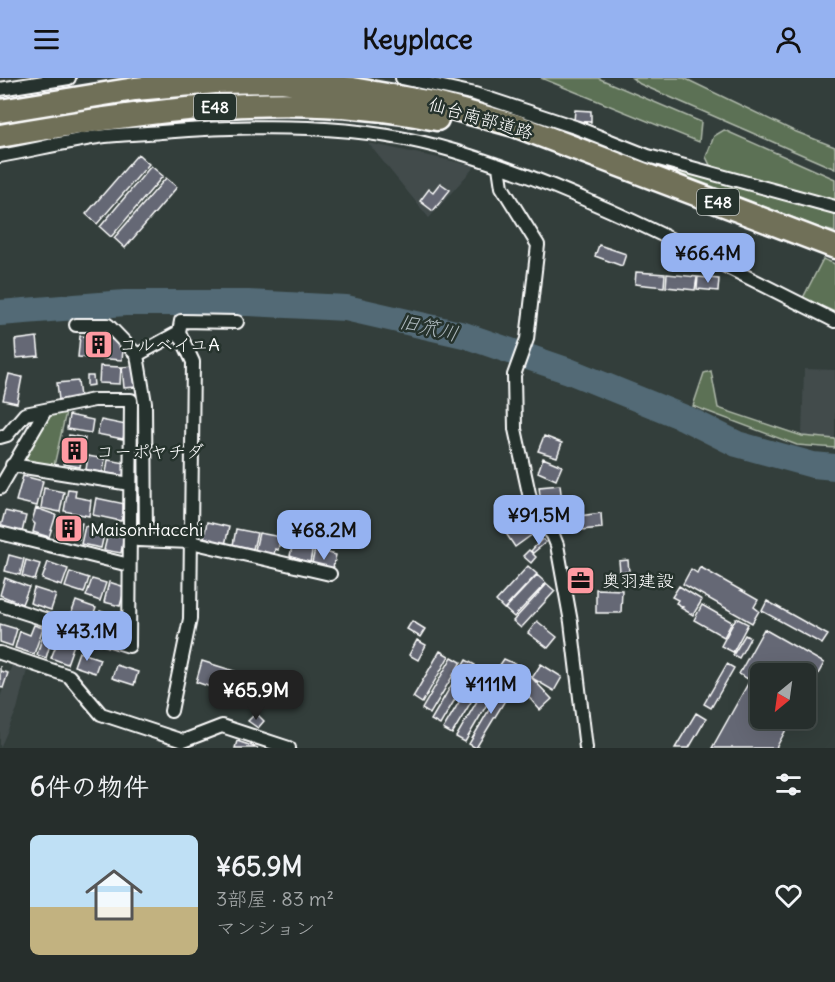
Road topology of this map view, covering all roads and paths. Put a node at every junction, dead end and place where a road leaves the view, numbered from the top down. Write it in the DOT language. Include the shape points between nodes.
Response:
graph roads {
  1 [pos="69,78"];
  2 [pos="402,78"];
  3 [pos="0,89"];
  4 [pos="0,111"];
  5 [pos="0,136"];
  6 [pos="0,156"];
  7 [pos="602,158"];
  8 [pos="498,167"];
  9 [pos="835,207"];
  10 [pos="835,247"];
  11 [pos="835,321"];
  12 [pos="237,322"];
  13 [pos="76,325"];
  14 [pos="177,333"];
  15 [pos="141,353"];
  16 [pos="45,411"];
  17 [pos="0,437"];
  18 [pos="12,465"];
  19 [pos="130,484"];
  20 [pos="0,488"];
  21 [pos="0,533"];
  22 [pos="131,540"];
  23 [pos="150,540"];
  24 [pos="188,542"];
  25 [pos="129,565"];
  26 [pos="330,574"];
  27 [pos="0,605"];
  28 [pos="0,652"];
  29 [pos="171,711"];
  30 [pos="289,748"];
  31 [pos="586,748"];
  1 -- 3 [label="street"];
  2 -- 9 [label="street" via="475,94 648,156"];
  4 -- 7 [label="highway, 仙台南部道路 / E48" via="135,89 281,81 433,104 514,125"];
  5 -- 7 [label="highway, 仙台南部道路 / E48" via="154,112 280,103 431,118"];
  6 -- 8 [label="street" via="100,137 244,128 322,129 390,137 453,151"];
  7 -- 10 [label="highway, 仙台南部道路 / E48"];
  8 -- 11 [label="street" via="526,174 625,217"];
  8 -- 31 [label="street" via="502,187 538,245 527,339 514,375 515,429 530,498 557,545"];
  12 -- 14 [label="street" via="180,321"];
  13 -- 15 [label="street" via="108,325"];
  14 -- 15 [label="street"];
  14 -- 24 [label="street" via="193,362"];
  15 -- 23 [label="street"];
  16 -- 17 [label="street" via="25,414 7,435"];
  16 -- 18 [label="street"];
  16 -- 19 [label="street" via="93,400 131,400"];
  18 -- 19 [label="street"];
  18 -- 20 [label="street"];
  19 -- 22 [label="street"];
  21 -- 25 [label="street"];
  22 -- 23 [label="street"];
  22 -- 25 [label="street"];
  23 -- 24 [label="street"];
  24 -- 26 [label="street"];
  24 -- 29 [label="street" via="190,619"];
  25 -- 27 [label="street" via="129,646"];
  28 -- 30 [label="street" via="69,676 101,714 183,741 222,726"];
}
